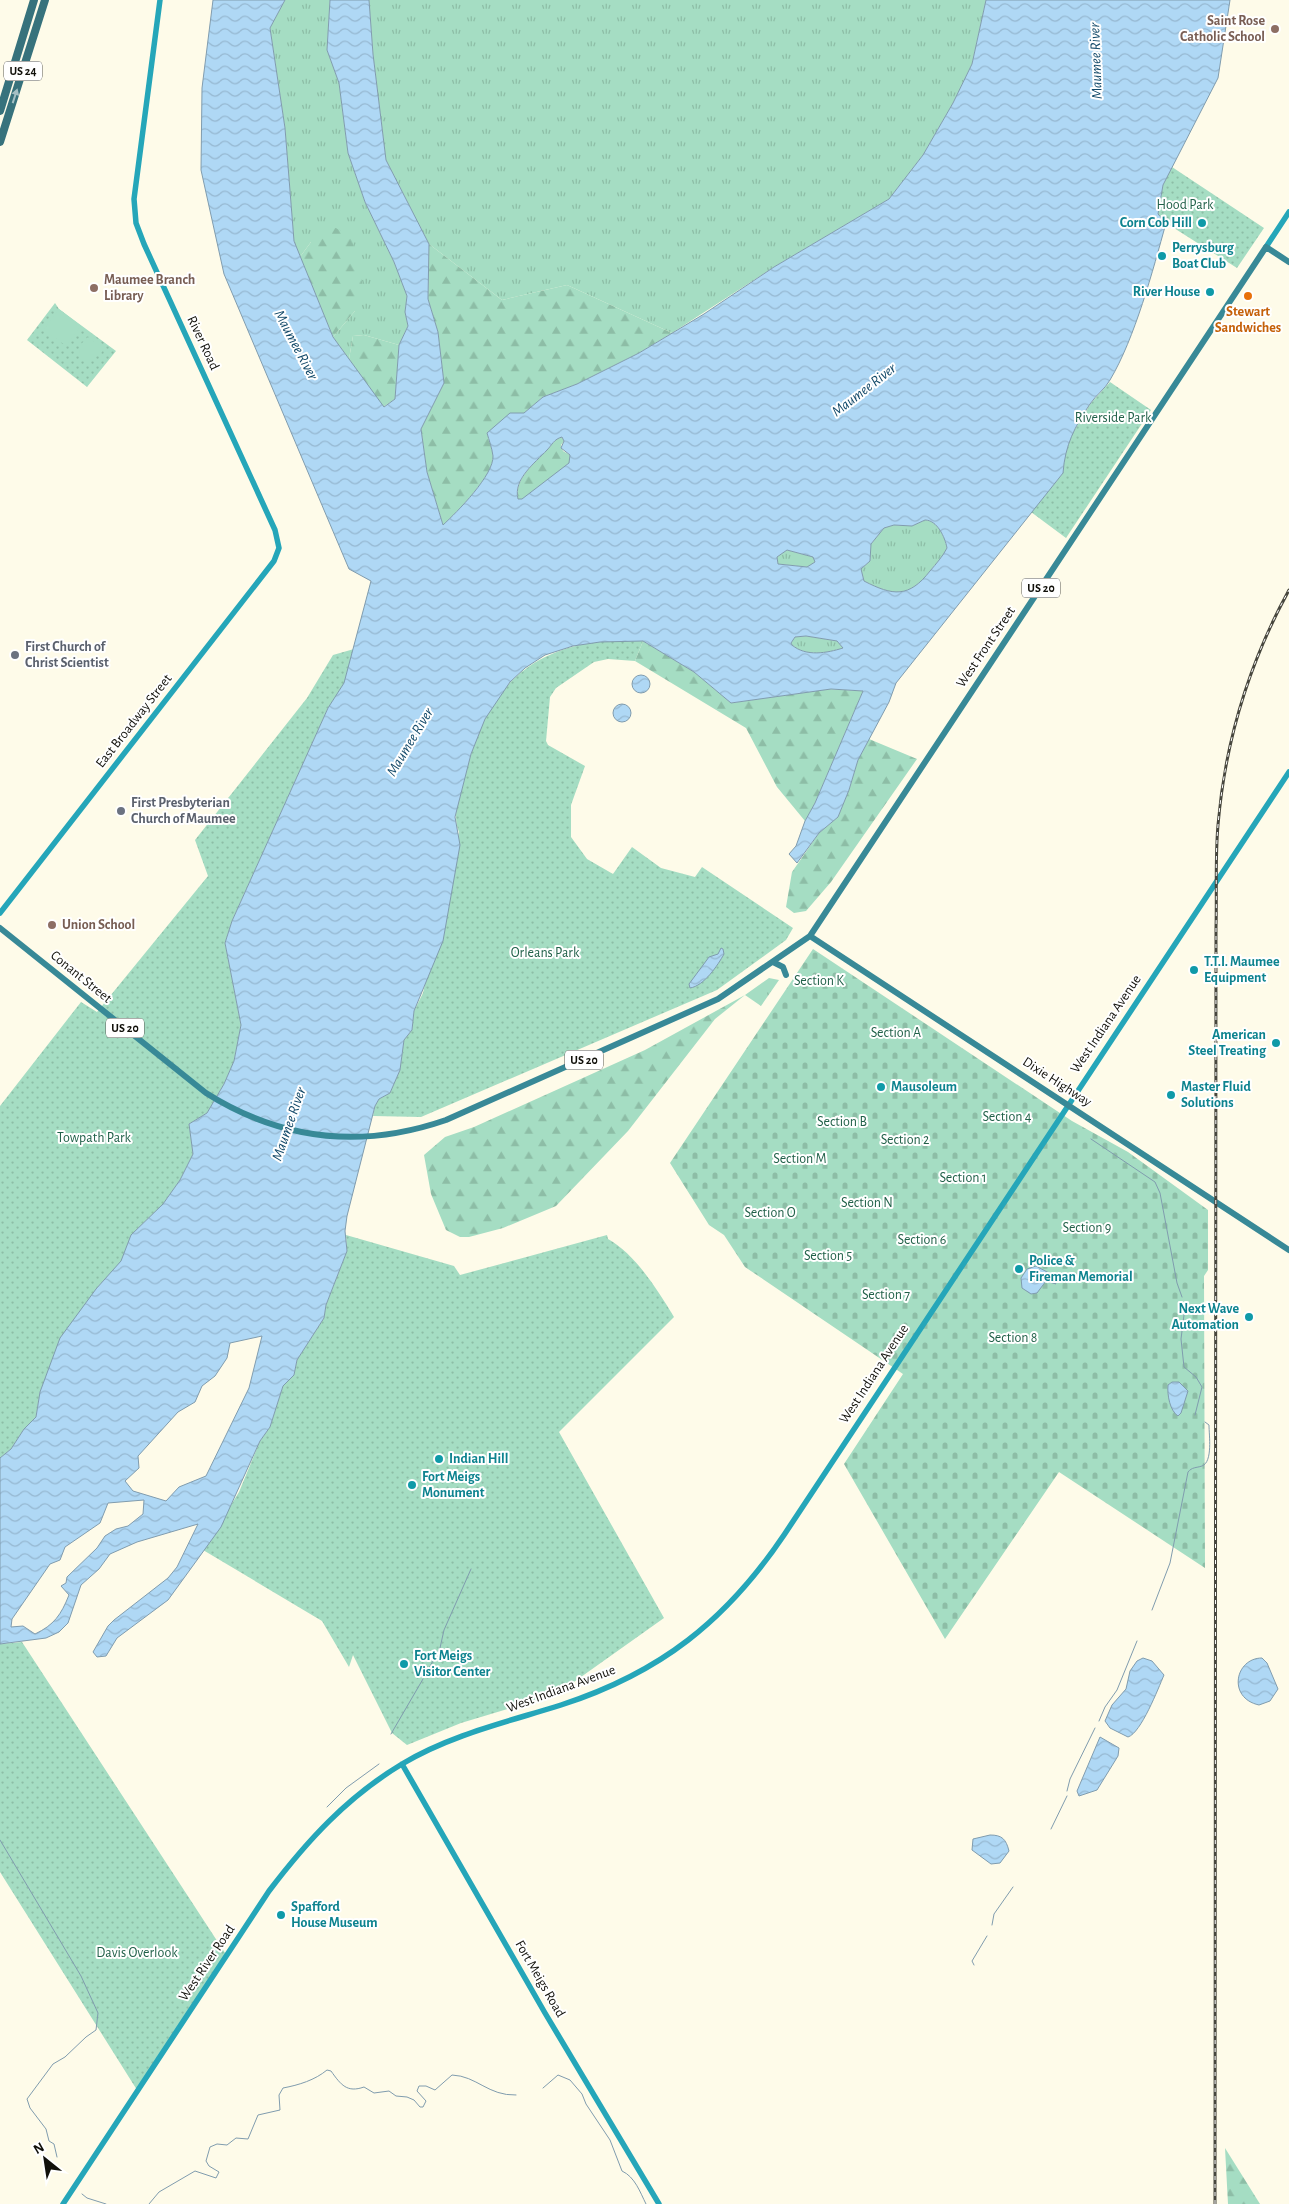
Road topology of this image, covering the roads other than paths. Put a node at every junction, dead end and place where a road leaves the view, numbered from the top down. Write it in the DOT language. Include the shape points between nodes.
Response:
graph roads {
  1 [pos="34,0"];
  2 [pos="45,0"];
  3 [pos="160,0"];
  4 [pos="0,111"];
  5 [pos="0,142"];
  6 [pos="1289,212"];
  7 [pos="1266,247"];
  8 [pos="1289,262"];
  9 [pos="278,541"];
  10 [pos="1289,772"];
  11 [pos="0,913"];
  12 [pos="0,928"];
  13 [pos="810,936"];
  14 [pos="773,962"];
  15 [pos="786,975"];
  16 [pos="1068,1104"];
  17 [pos="1289,1250"];
  18 [pos="402,1764"];
  19 [pos="63,2204"];
  20 [pos="659,2204"];
  1 -- 4 [label="highway, US 24"];
  5 -- 2 [label="highway, US 24, one-way"];
  3 -- 9 [label="main road, River Road" via="134,199 136,223"];
  6 -- 7 [label="main road"];
  7 -- 8 [label="main road"];
  7 -- 13 [label="main road, West Front Street / US 20"];
  9 -- 11 [label="main road, East Broadway Street" via="274,561"];
  10 -- 16 [label="main road, West Indiana Avenue"];
  12 -- 14 [label="main road, Conant Street / US 20" via="192,1083 241,1113 328,1137 384,1136 414,1131 446,1120 718,999"];
  13 -- 14 [label="main road, US 20"];
  13 -- 16 [label="main road, Dixie Highway"];
  14 -- 15 [label="main road" via="783,967"];
  16 -- 17 [label="main road, Dixie Highway"];
  16 -- 18 [label="main road, West Indiana Avenue" via="774,1550 727,1608 680,1647 612,1686 444,1743"];
  18 -- 19 [label="main road, West River Road" via="350,1800 302,1848 269,1891"];
  18 -- 20 [label="main road, Fort Meigs Road"];
}
